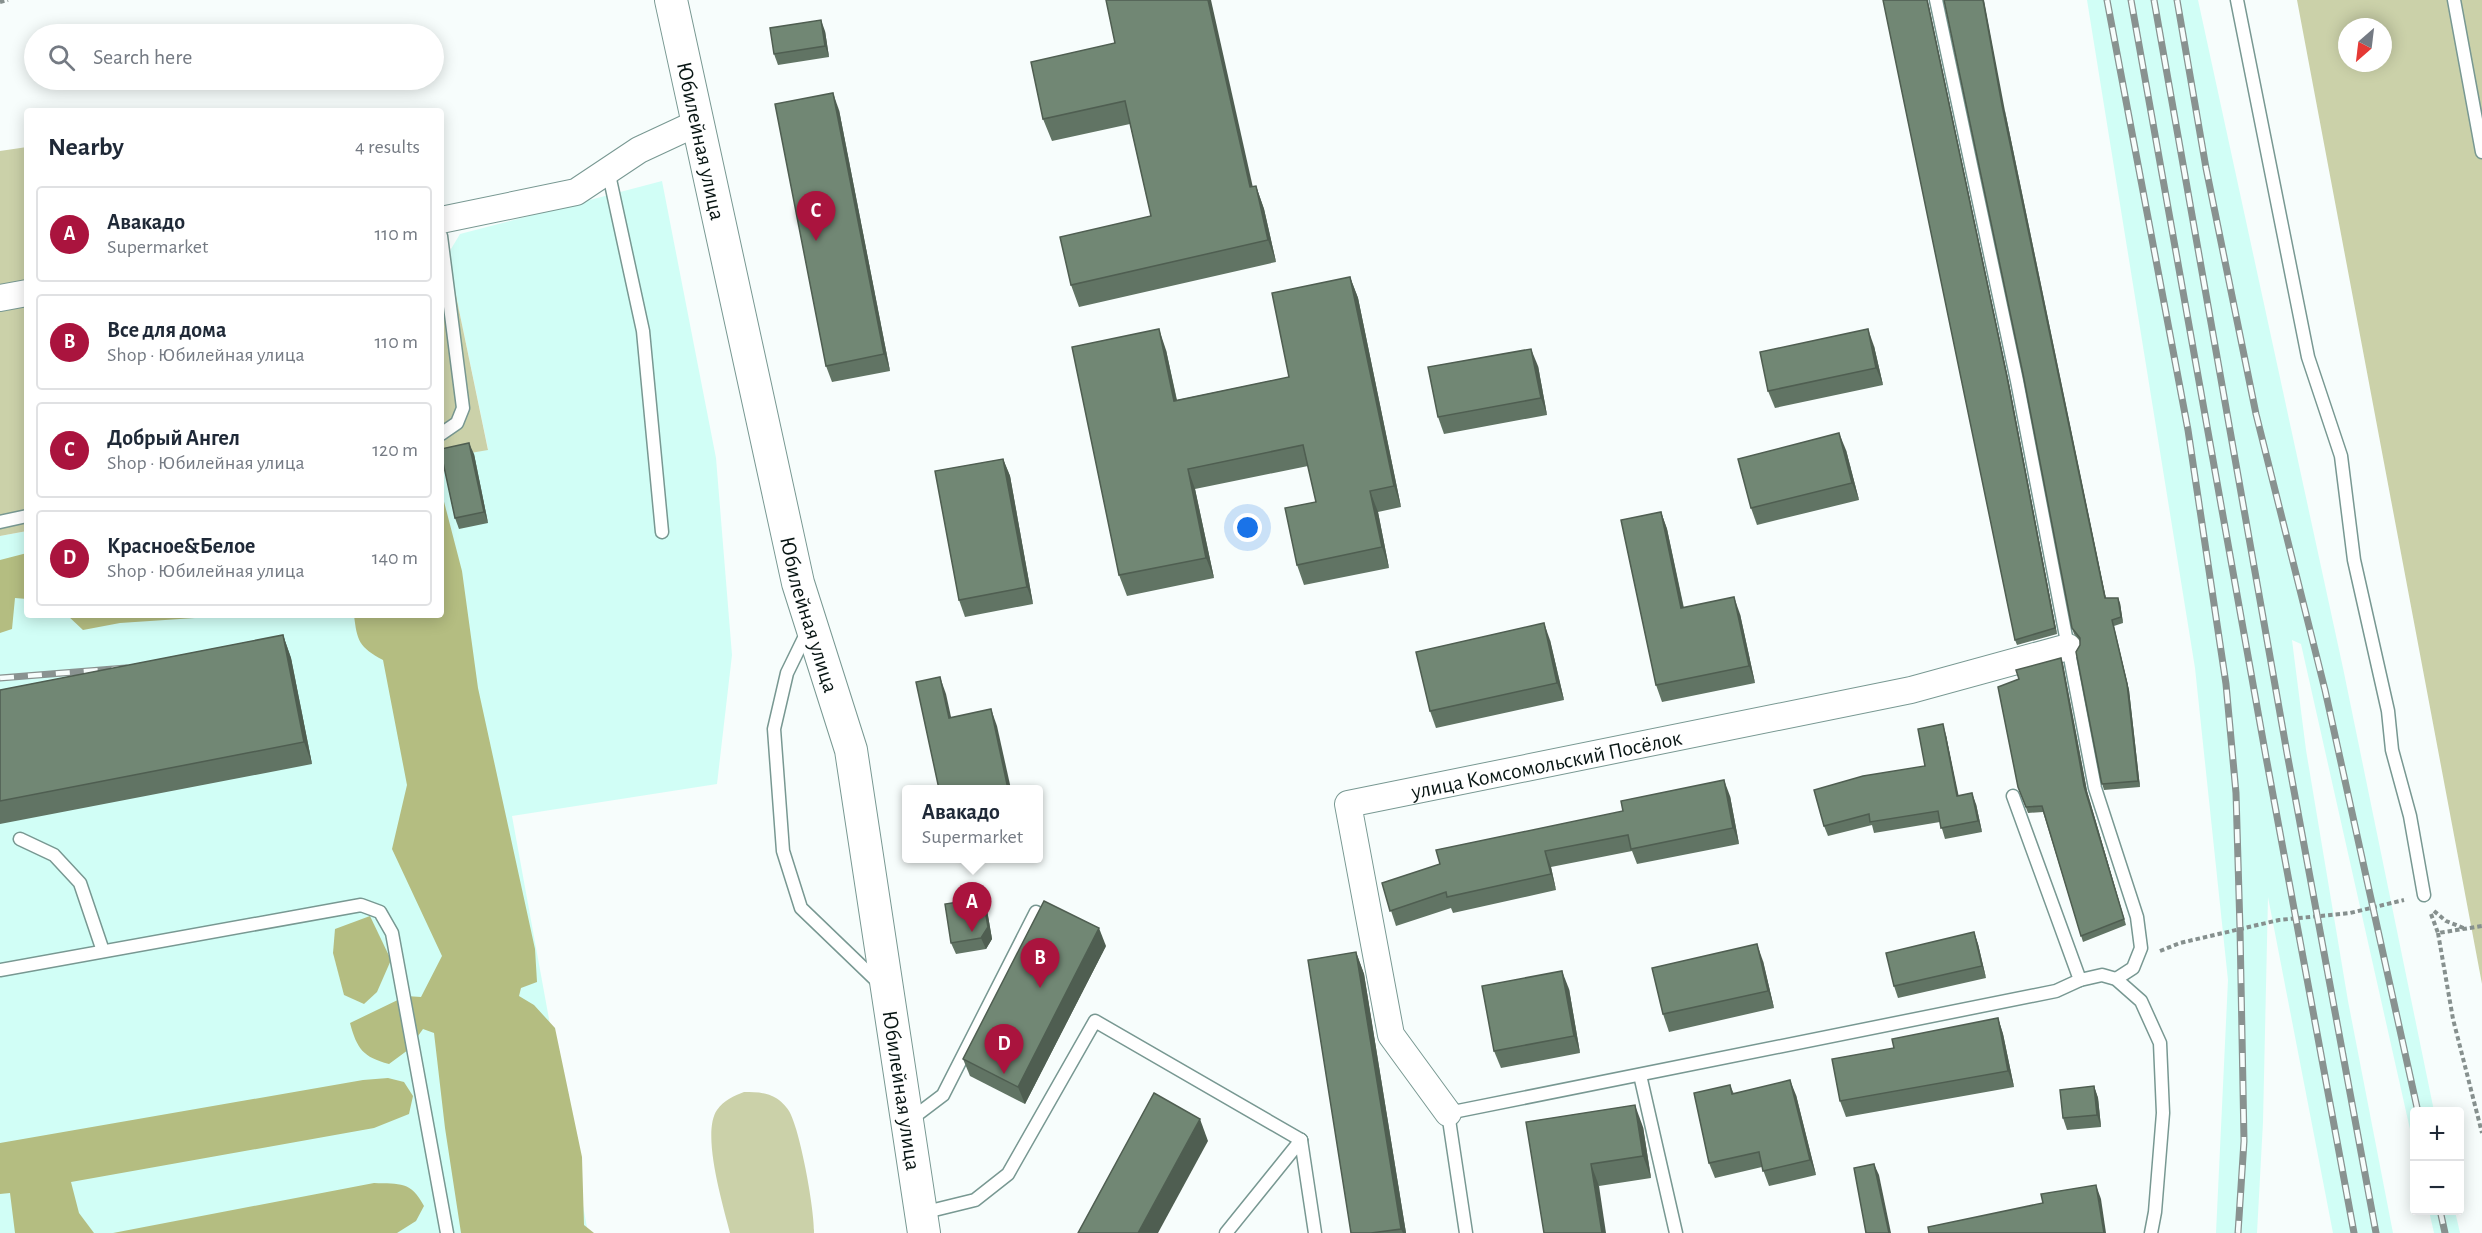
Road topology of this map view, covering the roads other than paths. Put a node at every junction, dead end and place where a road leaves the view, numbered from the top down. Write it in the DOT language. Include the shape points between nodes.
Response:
graph roads {
  1 [pos="671,0"];
  2 [pos="1936,0"];
  3 [pos="2237,0"];
  4 [pos="2454,0"];
  5 [pos="698,123"];
  6 [pos="2482,152"];
  7 [pos="608,170"];
  8 [pos="444,219"];
  9 [pos="444,259"];
  10 [pos="24,294"];
  11 [pos="0,298"];
  12 [pos="444,432"];
  13 [pos="24,517"];
  14 [pos="0,522"];
  15 [pos="662,532"];
  16 [pos="811,623"];
  17 [pos="2068,647"];
  18 [pos="2013,796"];
  19 [pos="20,839"];
  20 [pos="2424,895"];
  21 [pos="1036,912"];
  22 [pos="104,951"];
  23 [pos="0,970"];
  24 [pos="2116,979"];
  25 [pos="2080,980"];
  26 [pos="887,991"];
  27 [pos="1640,1075"];
  28 [pos="1448,1113"];
  29 [pos="907,1122"];
  30 [pos="1301,1140"];
  31 [pos="923,1223"];
  32 [pos="447,1233"];
  33 [pos="1226,1233"];
  34 [pos="1316,1233"];
  35 [pos="1466,1233"];
  36 [pos="1676,1233"];
  37 [pos="2151,1233"];
  1 -- 5 [label="street, Юбилейная улица"];
  2 -- 17 [label="lane" via="2017,381"];
  3 -- 20 [label="lane" via="2308,357 2341,456 2354,560"];
  4 -- 6 [label="lane"];
  5 -- 7 [label="street" via="639,150"];
  5 -- 16 [label="street, Юбилейная улица" via="798,583"];
  7 -- 8 [label="street" via="576,192"];
  7 -- 15 [label="lane" via="643,331"];
  9 -- 12 [label="lane" via="463,408 457,423"];
  10 -- 11 [label="street"];
  13 -- 14 [label="lane"];
  16 -- 26 [label="street, Юбилейная улица" via="851,750"];
  16 -- 26 [label="lane" via="787,673 774,729 783,850 801,908"];
  17 -- 24 [label="lane" via="2095,788 2138,917 2141,948 2133,968"];
  17 -- 28 [label="street, улица Комсомольский Посёлок" via="1911,690 1348,804 1391,1035"];
  18 -- 25 [label="lane"];
  19 -- 22 [label="lane" via="54,855 80,883"];
  21 -- 29 [label="lane" via="943,1095"];
  22 -- 23 [label="lane"];
  22 -- 32 [label="lane" via="362,905 380,912 393,933"];
  24 -- 25 [label="lane" via="2102,975"];
  24 -- 37 [label="lane" via="2141,1001 2160,1043 2163,1113"];
  25 -- 27 [label="lane" via="2056,991"];
  26 -- 29 [label="street, Юбилейная улица"];
  27 -- 28 [label="lane"];
  27 -- 36 [label="lane"];
  28 -- 35 [label="lane"];
  29 -- 31 [label="street, Юбилейная улица"];
  30 -- 31 [label="lane" via="1095,1021 1008,1174 975,1200"];
  30 -- 33 [label="lane"];
  30 -- 34 [label="lane"];
}
